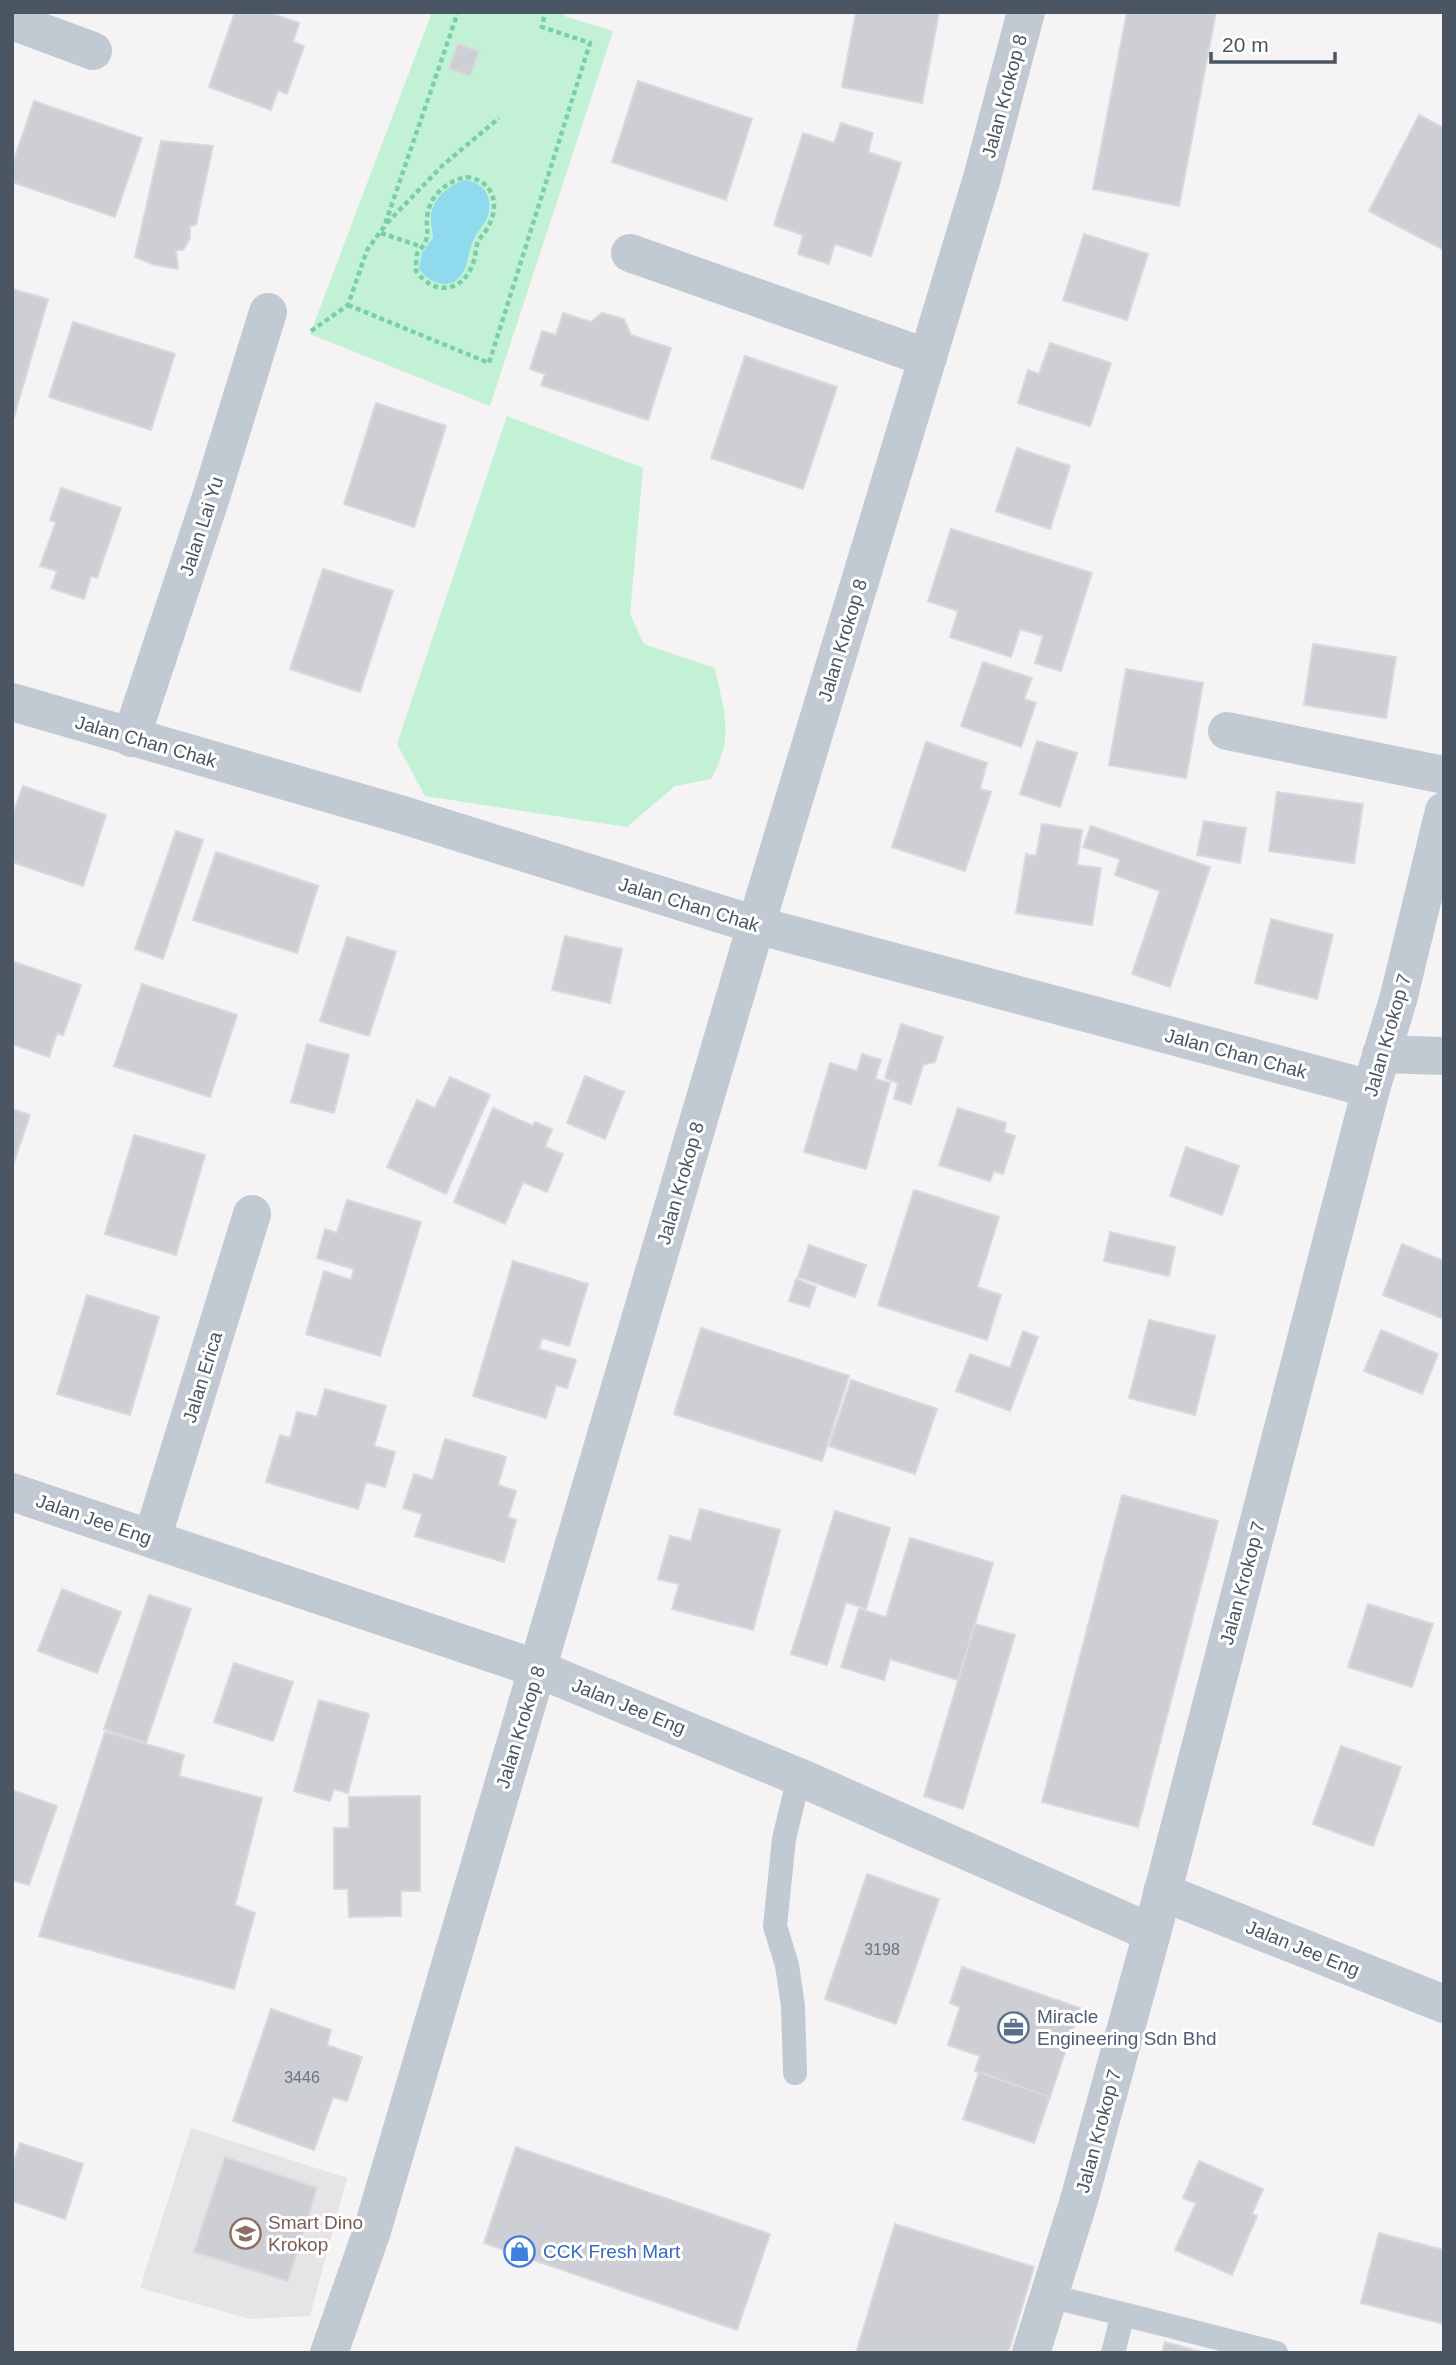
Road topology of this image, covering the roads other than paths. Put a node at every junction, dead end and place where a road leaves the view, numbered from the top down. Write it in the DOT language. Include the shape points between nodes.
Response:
graph roads {
  1 [pos="1026,12"];
  2 [pos="12,20"];
  3 [pos="93,51"];
  4 [pos="630,253"];
  5 [pos="268,312"];
  6 [pos="928,358"];
  7 [pos="12,702"];
  8 [pos="1227,731"];
  9 [pos="131,738"];
  10 [pos="1444,775"];
  11 [pos="1444,811"];
  12 [pos="756,925"];
  13 [pos="1444,1056"];
  14 [pos="1376,1072"];
  15 [pos="251,1214"];
  16 [pos="12,1492"];
  17 [pos="152,1539"];
  18 [pos="538,1669"];
  19 [pos="799,1777"];
  20 [pos="1162,1892"];
  21 [pos="1152,1933"];
  22 [pos="1444,2004"];
  23 [pos="795,2073"];
  24 [pos="1049,2296"];
  25 [pos="1123,2314"];
  26 [pos="330,2353"];
  27 [pos="1031,2353"];
  28 [pos="1113,2353"];
  29 [pos="1276,2353"];
  1 -- 6 [label="street, Jalan Krokop 8"];
  2 -- 3 [label="street"];
  4 -- 6 [label="street"];
  5 -- 9 [label="street, Jalan Lai Yu"];
  6 -- 12 [label="street, Jalan Krokop 8"];
  7 -- 9 [label="street, Jalan Chan Chak"];
  8 -- 10 [label="street"];
  9 -- 12 [label="street, Jalan Chan Chak" via="403,815"];
  11 -- 14 [label="street, Jalan Krokop 7"];
  12 -- 14 [label="street, Jalan Chan Chak"];
  12 -- 18 [label="street, Jalan Krokop 8"];
  13 -- 14 [label="street, Jalan Chan Chak"];
  14 -- 20 [label="street, Jalan Krokop 7"];
  15 -- 17 [label="street, Jalan Erica"];
  16 -- 17 [label="street, Jalan Jee Eng"];
  17 -- 18 [label="street, Jalan Jee Eng"];
  18 -- 19 [label="street, Jalan Jee Eng"];
  18 -- 26 [label="street, Jalan Krokop 8" via="372,2231"];
  19 -- 21 [label="street, Jalan Jee Eng"];
  19 -- 23 [label="lane" via="784,1839 775,1926 793,2006"];
  20 -- 21 [label="street, Jalan Krokop 7"];
  20 -- 22 [label="street, Jalan Jee Eng"];
  21 -- 24 [label="street, Jalan Krokop 7"];
  24 -- 25 [label="lane"];
  24 -- 27 [label="street, Jalan Krokop 7"];
  25 -- 28 [label="lane"];
  25 -- 29 [label="lane"];
}
